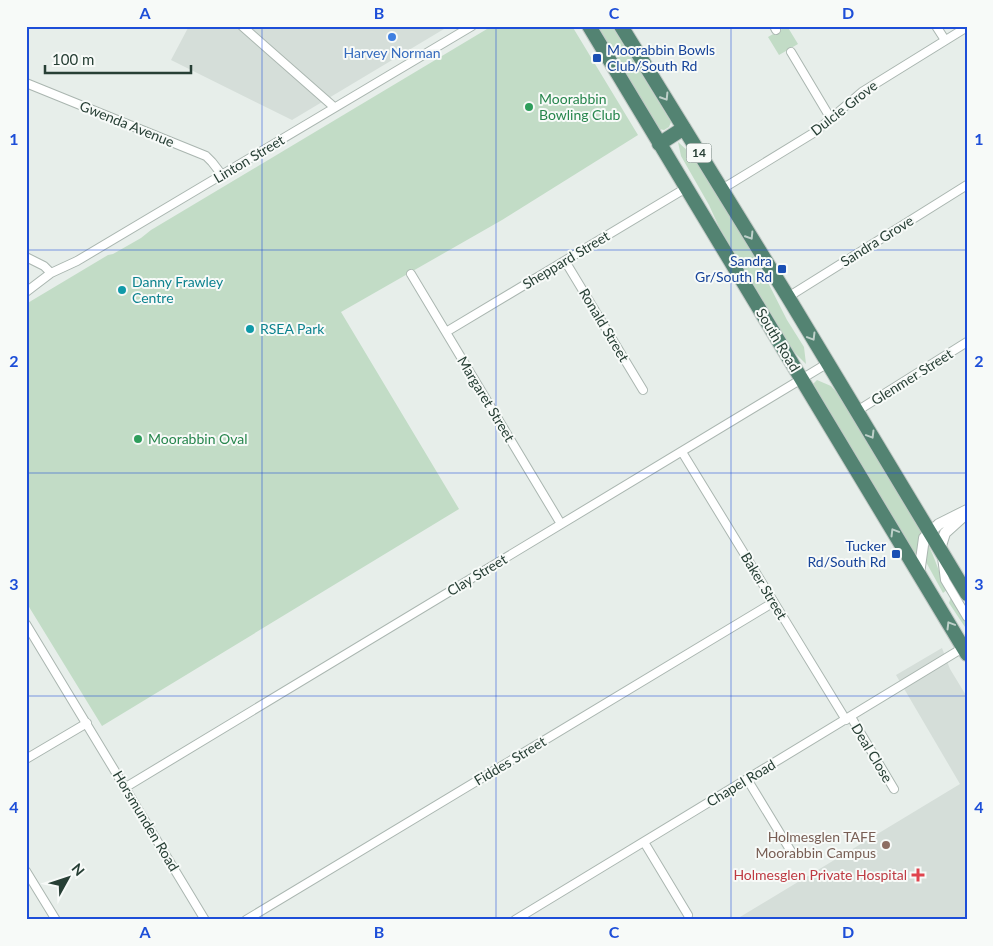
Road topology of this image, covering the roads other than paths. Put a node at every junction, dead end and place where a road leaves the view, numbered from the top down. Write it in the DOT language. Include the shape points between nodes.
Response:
graph roads {
  1 [pos="242,26"];
  2 [pos="472,26"];
  3 [pos="589,26"];
  4 [pos="621,26"];
  5 [pos="936,26"];
  6 [pos="967,26"];
  7 [pos="945,40"];
  8 [pos="791,52"];
  9 [pos="26,83"];
  10 [pos="334,107"];
  11 [pos="831,119"];
  12 [pos="684,128"];
  13 [pos="659,144"];
  14 [pos="222,175"];
  15 [pos="967,186"];
  16 [pos="686,188"];
  17 [pos="722,189"];
  18 [pos="26,257"];
  19 [pos="565,261"];
  20 [pos="51,272"];
  21 [pos="411,274"];
  22 [pos="26,292"];
  23 [pos="788,297"];
  24 [pos="446,332"];
  25 [pos="967,342"];
  26 [pos="828,363"];
  27 [pos="802,379"];
  28 [pos="642,390"];
  29 [pos="857,411"];
  30 [pos="682,452"];
  31 [pos="967,512"];
  32 [pos="561,524"];
  33 [pos="929,532"];
  34 [pos="941,551"];
  35 [pos="919,574"];
  36 [pos="967,594"];
  37 [pos="774,602"];
  38 [pos="967,617"];
  39 [pos="26,624"];
  40 [pos="966,649"];
  41 [pos="848,718"];
  42 [pos="87,723"];
  43 [pos="26,759"];
  44 [pos="748,779"];
  45 [pos="126,787"];
  46 [pos="894,789"];
  47 [pos="644,842"];
  48 [pos="792,853"];
  49 [pos="26,871"];
  50 [pos="688,915"];
  51 [pos="56,920"];
  52 [pos="205,920"];
  53 [pos="246,920"];
  54 [pos="515,920"];
  1 -- 10 [label="street"];
  2 -- 10 [label="street, Linton Street"];
  3 -- 13 [label="highway, South Road / 14"];
  4 -- 12 [label="highway, 14, one-way"];
  5 -- 7 [label="street"];
  6 -- 7 [label="street, Dulcie Grove"];
  7 -- 11 [label="street, Dulcie Grove" via="862,92"];
  8 -- 11 [label="street"];
  9 -- 14 [label="street, Gwenda Avenue" via="206,156"];
  10 -- 14 [label="street, Linton Street"];
  11 -- 17 [label="street, Dulcie Grove"];
  12 -- 13 [label="highway"];
  12 -- 17 [label="highway, 14"];
  13 -- 16 [label="highway, South Road / 14"];
  14 -- 20 [label="street, Linton Street" via="78,261"];
  15 -- 23 [label="street, Sandra Grove"];
  16 -- 19 [label="street, Sheppard Street"];
  16 -- 27 [label="highway, South Road / 14"];
  17 -- 23 [label="highway, 14, one-way"];
  18 -- 20 [label="street"];
  19 -- 24 [label="street, Sheppard Street"];
  19 -- 28 [label="street, Ronald Street"];
  20 -- 22 [label="street, Linton Street"];
  21 -- 24 [label="street, Margaret Street"];
  23 -- 26 [label="highway, 14, one-way"];
  24 -- 32 [label="street, Margaret Street"];
  25 -- 29 [label="street, Glenmer Street"];
  26 -- 27 [label="street, Clay Street"];
  26 -- 29 [label="highway, 14"];
  27 -- 30 [label="street, Clay Street"];
  35 -- 27 [label="highway, South Road / 14, one-way"];
  29 -- 33 [label="highway, 14, one-way"];
  30 -- 32 [label="street, Clay Street"];
  30 -- 37 [label="street, Baker Street"];
  31 -- 33 [label="street"];
  31 -- 34 [label="street" via="945,533"];
  32 -- 45 [label="street, Clay Street"];
  33 -- 34 [label="highway, 14"];
  33 -- 35 [label="street" via="923,541"];
  34 -- 36 [label="highway, 14"];
  34 -- 38 [label="street" via="945,580"];
  40 -- 35 [label="highway, South Road / 14, one-way"];
  37 -- 41 [label="street, Baker Street"];
  37 -- 53 [label="street, Fiddes Street"];
  39 -- 42 [label="street, Horsmunden Road"];
  40 -- 41 [label="street, Chapel Road"];
  41 -- 44 [label="street, Chapel Road"];
  41 -- 46 [label="street, Deal Close"];
  42 -- 43 [label="street"];
  42 -- 45 [label="street, Horsmunden Road"];
  44 -- 47 [label="street, Chapel Road"];
  44 -- 48 [label="street"];
  45 -- 52 [label="street, Horsmunden Road"];
  47 -- 50 [label="street"];
  47 -- 54 [label="street, Chapel Road"];
  49 -- 51 [label="street"];
}
